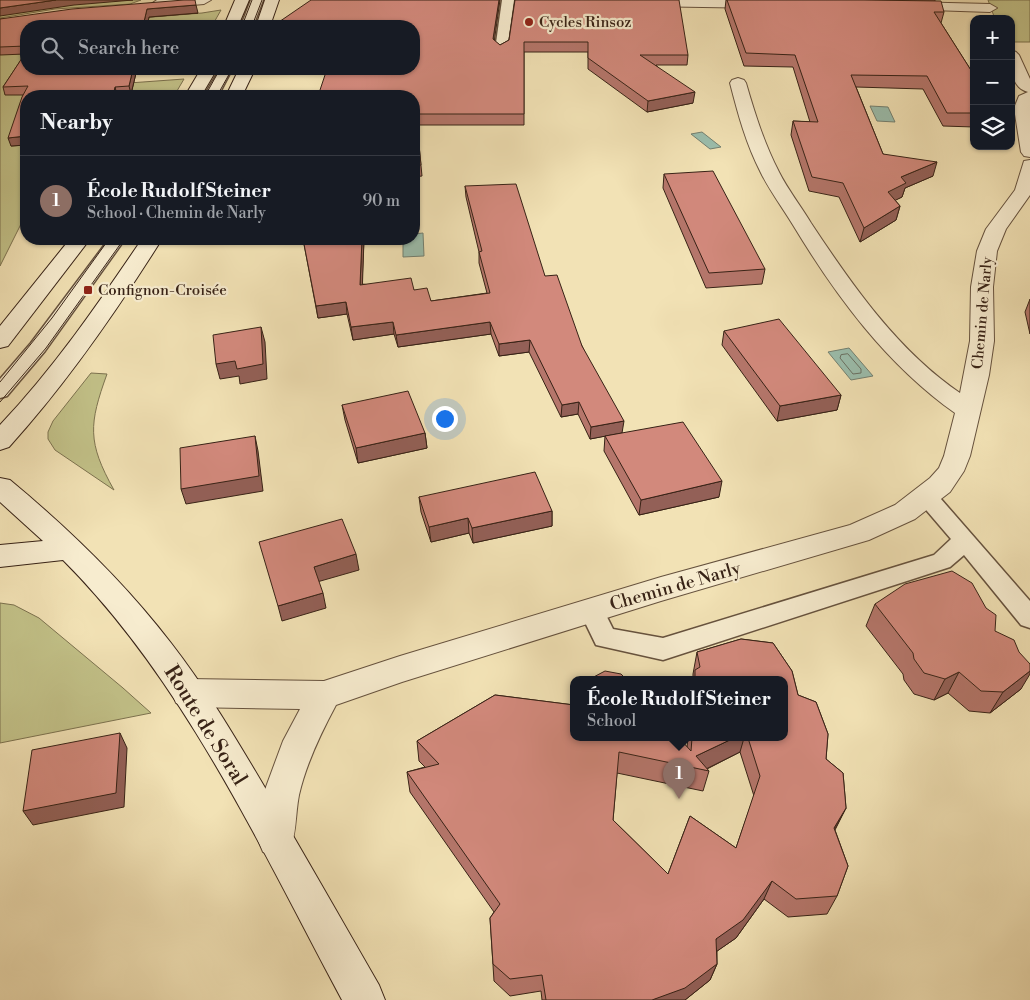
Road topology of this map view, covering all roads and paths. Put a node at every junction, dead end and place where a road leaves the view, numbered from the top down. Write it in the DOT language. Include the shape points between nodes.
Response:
graph roads {
  1 [pos="204,0"];
  2 [pos="242,0"];
  3 [pos="257,0"];
  4 [pos="508,0"];
  5 [pos="627,2"];
  6 [pos="743,2"];
  7 [pos="147,3"];
  8 [pos="782,4"];
  9 [pos="890,6"];
  10 [pos="991,9"];
  11 [pos="234,20"];
  12 [pos="249,20"];
  13 [pos="501,50"];
  14 [pos="1013,60"];
  15 [pos="205,75"];
  16 [pos="223,75"];
  17 [pos="244,75"];
  18 [pos="738,82"];
  19 [pos="1030,88"];
  20 [pos="197,90"];
  21 [pos="214,90"];
  22 [pos="237,90"];
  23 [pos="1030,97"];
  24 [pos="1030,152"];
  25 [pos="1030,165"];
  26 [pos="1023,202"];
  27 [pos="75,245"];
  28 [pos="113,245"];
  29 [pos="148,245"];
  30 [pos="0,342"];
  31 [pos="0,392"];
  32 [pos="969,411"];
  33 [pos="0,441"];
  34 [pos="0,486"];
  35 [pos="926,497"];
  36 [pos="966,540"];
  37 [pos="70,549"];
  38 [pos="0,556"];
  39 [pos="591,610"];
  40 [pos="1030,618"];
  41 [pos="188,692"];
  42 [pos="324,695"];
  43 [pos="276,840"];
  44 [pos="364,1000"];
  1 -- 7 [label="street"];
  2 -- 11 [label="street"];
  3 -- 12 [label="lane"];
  4 -- 13 [label="lane"];
  5 -- 6 [label="street"];
  6 -- 8 [label="street"];
  9 -- 10 [label="street"];
  14 -- 19 [label="street"];
  15 -- 20 [label="street"];
  16 -- 21 [label="lane"];
  17 -- 22 [label="street"];
  18 -- 32 [label="street" via="751,129 770,173 828,265 895,348 936,388"];
  23 -- 24 [label="street" via="1025,99 1022,108"];
  25 -- 26 [label="street, Chemin de Narly"];
  26 -- 32 [label="street, Chemin de Narly" via="996,229 987,251 982,287 982,341"];
  27 -- 30 [label="street"];
  28 -- 31 [label="lane" via="38,348"];
  29 -- 33 [label="street" via="67,363"];
  32 -- 35 [label="street, Chemin de Narly" via="951,471"];
  34 -- 37 [label="street, Route de Soral"];
  35 -- 36 [label="lane"];
  35 -- 39 [label="street, Chemin de Narly" via="906,512 859,533"];
  36 -- 39 [label="lane" via="942,561 663,648 605,638"];
  36 -- 40 [label="lane"];
  37 -- 38 [label="street"];
  37 -- 41 [label="street, Route de Soral" via="146,634"];
  39 -- 42 [label="street, Chemin de Narly"];
  41 -- 42 [label="street, Chemin de Narly"];
  41 -- 43 [label="street, Route de Soral"];
  42 -- 43 [label="street" via="300,741 281,794"];
  43 -- 44 [label="street, Route de Soral"];
}
